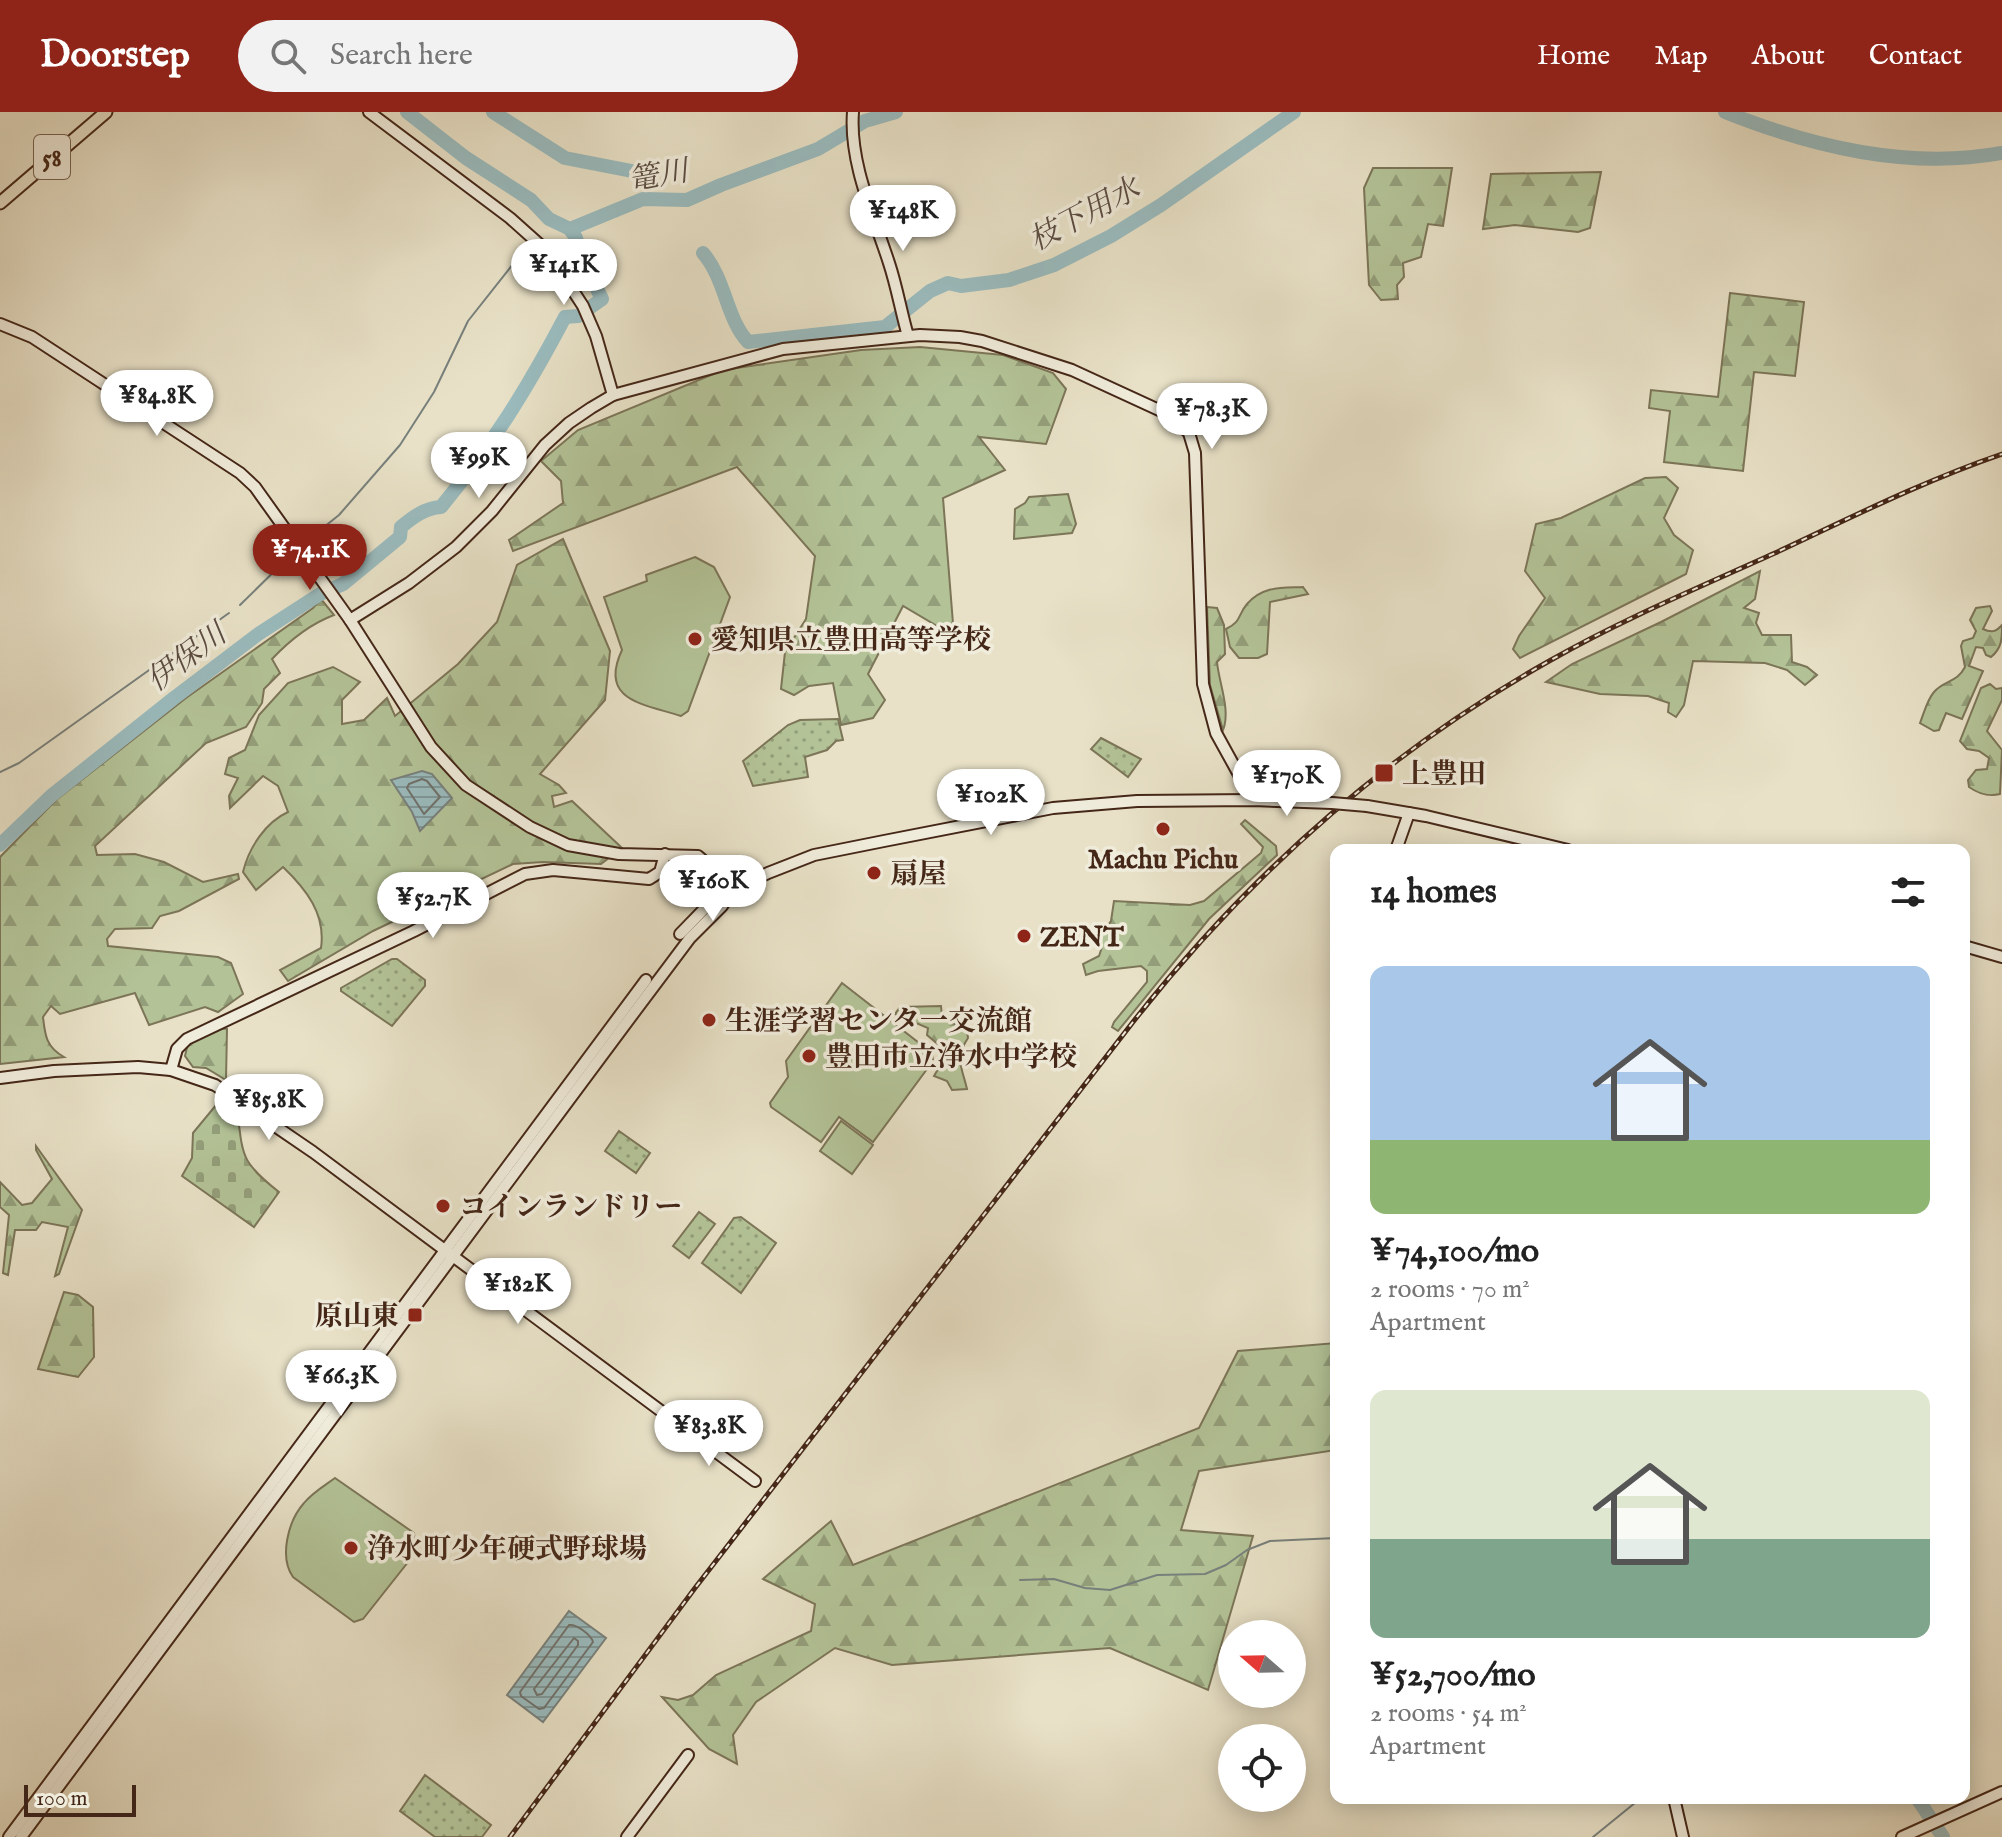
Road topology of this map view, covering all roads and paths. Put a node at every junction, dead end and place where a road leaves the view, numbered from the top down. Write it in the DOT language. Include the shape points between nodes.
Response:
graph roads {
  1 [pos="106,112"];
  2 [pos="369,112"];
  3 [pos="853,112"];
  4 [pos="0,203"];
  5 [pos="0,324"];
  6 [pos="908,336"];
  7 [pos="613,395"];
  8 [pos="350,620"];
  9 [pos="1253,800"];
  10 [pos="1409,813"];
  11 [pos="1398,844"];
  12 [pos="1542,844"];
  13 [pos="665,854"];
  14 [pos="731,892"];
  15 [pos="680,934"];
  16 [pos="1970,948"];
  17 [pos="2002,957"];
  18 [pos="646,980"];
  19 [pos="171,1070"];
  20 [pos="0,1078"];
  21 [pos="448,1254"];
  22 [pos="755,1481"];
  23 [pos="688,1755"];
  24 [pos="2002,1792"];
  25 [pos="1675,1804"];
  26 [pos="9,1837"];
  27 [pos="21,1837"];
  28 [pos="627,1837"];
  29 [pos="1683,1837"];
  30 [pos="1902,1837"];
  1 -- 4 [label="main road, 58"];
  2 -- 7 [label="street" via="530,234 556,264 583,306"];
  3 -- 6 [label="street" via="859,167"];
  5 -- 8 [label="street" via="32,337 240,473 267,502"];
  6 -- 7 [label="street" via="783,349"];
  6 -- 9 [label="street" via="960,337 1017,352 1097,381 1185,426 1195,453 1203,684 1216,733"];
  7 -- 8 [label="street" via="545,445 456,547"];
  8 -- 13 [label="street" via="431,747 466,785 568,845 619,854"];
  9 -- 10 [label="street, bridge"];
  9 -- 14 [label="street" via="1137,801 1045,809 814,855"];
  10 -- 11 [label="street"];
  10 -- 12 [label="street"];
  13 -- 14 [label="street" via="698,856"];
  13 -- 19 [label="street" via="653,878 553,870 510,879 187,1039 177,1049"];
  14 -- 15 [label="street" via="712,901"];
  14 -- 21 [label="street"];
  16 -- 17 [label="street"];
  18 -- 21 [label="street"];
  19 -- 20 [label="street" via="104,1068"];
  19 -- 21 [label="street" via="215,1085 246,1104"];
  21 -- 22 [label="street"];
  21 -- 26 [label="street"];
  21 -- 27 [label="street"];
  23 -- 28 [label="street"];
  24 -- 30 [label="street"];
  25 -- 29 [label="street"];
}
